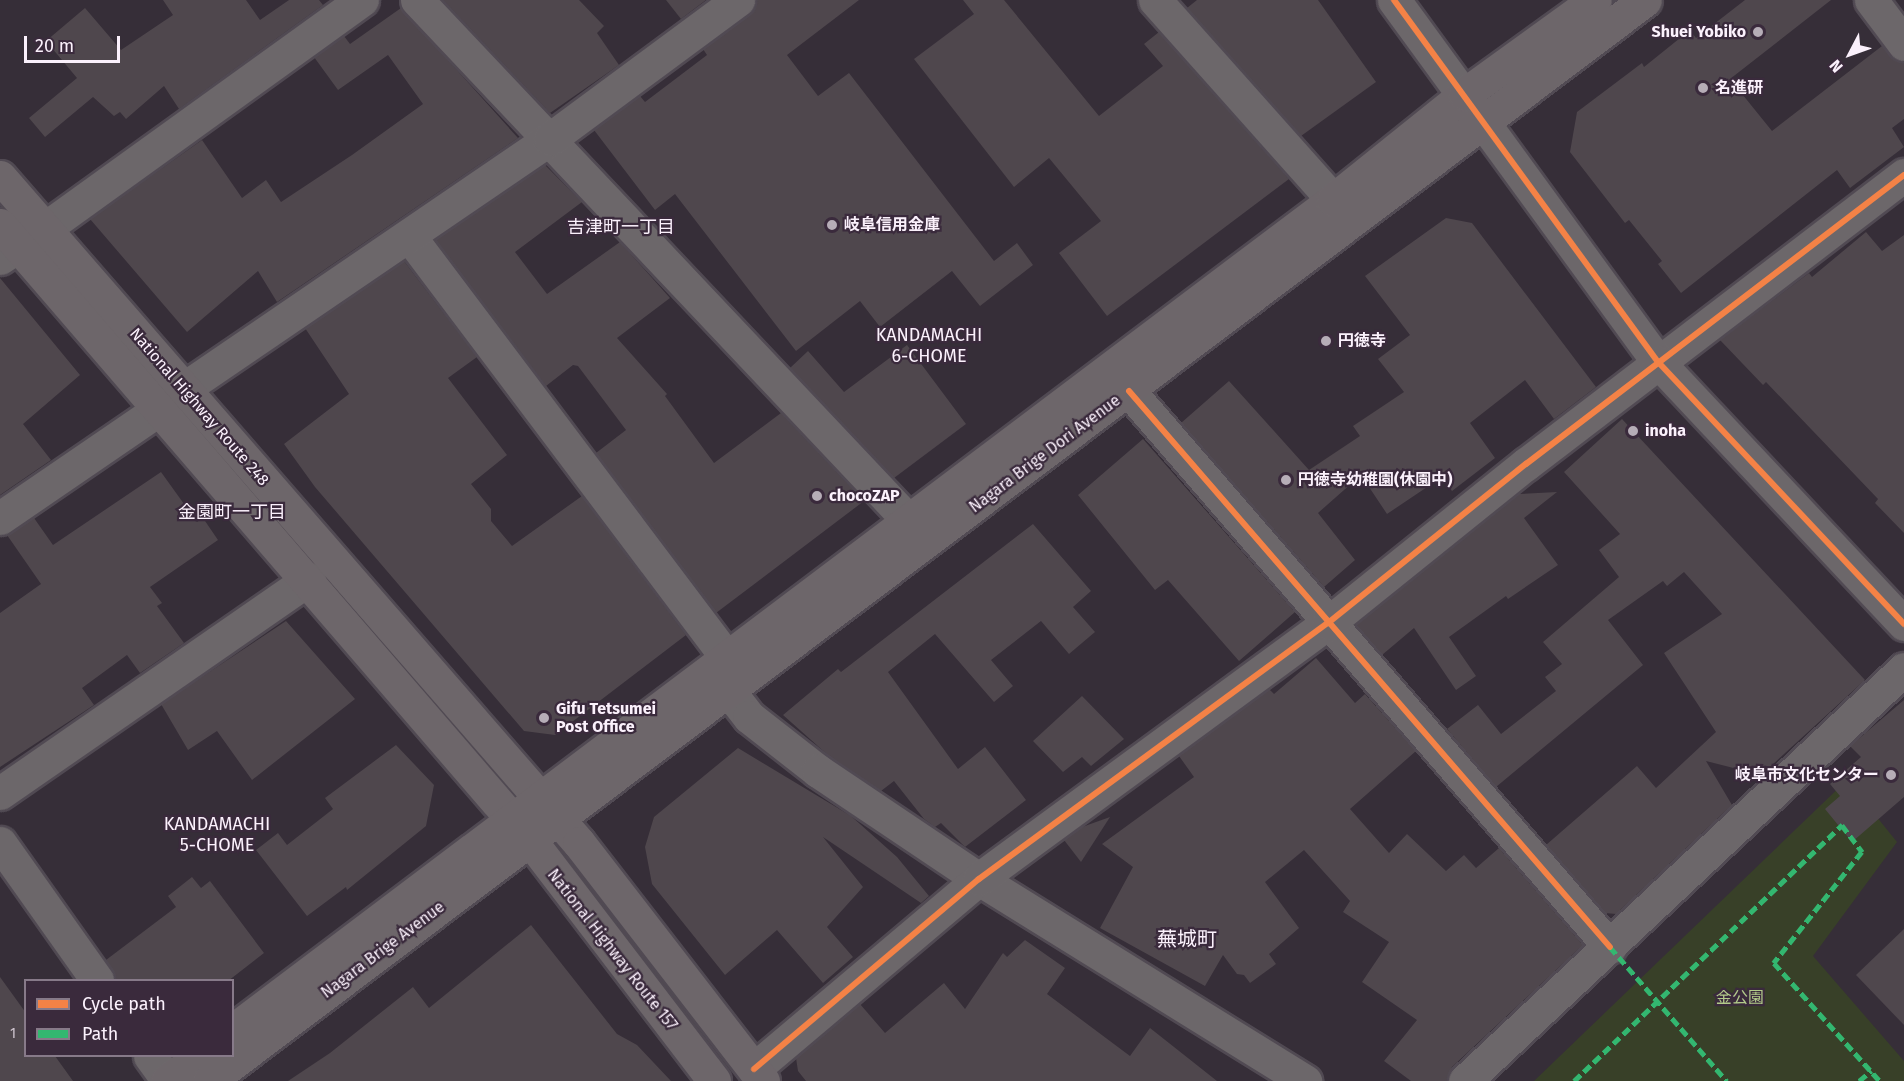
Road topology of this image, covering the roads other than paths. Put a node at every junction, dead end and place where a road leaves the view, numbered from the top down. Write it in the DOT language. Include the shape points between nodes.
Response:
graph roads {
  1 [pos="362,0"];
  2 [pos="417,0"];
  3 [pos="738,0"];
  4 [pos="1155,0"];
  5 [pos="1394,0"];
  6 [pos="1595,0"];
  7 [pos="1645,0"];
  8 [pos="1871,0"];
  9 [pos="1904,45"];
  10 [pos="1465,94"];
  11 [pos="1484,121"];
  12 [pos="550,140"];
  13 [pos="1904,175"];
  14 [pos="0,177"];
  15 [pos="1333,200"];
  16 [pos="410,237"];
  17 [pos="15,240"];
  18 [pos="1659,363"];
  19 [pos="183,389"];
  20 [pos="1129,391"];
  21 [pos="158,410"];
  22 [pos="0,518"];
  23 [pos="908,520"];
  24 [pos="309,579"];
  25 [pos="1328,623"];
  26 [pos="1904,624"];
  27 [pos="727,657"];
  28 [pos="1904,669"];
  29 [pos="728,690"];
  30 [pos="0,794"];
  31 [pos="550,810"];
  32 [pos="519,830"];
  33 [pos="0,843"];
  34 [pos="978,879"];
  35 [pos="1610,947"];
  36 [pos="96,979"];
  37 [pos="234,1030"];
  38 [pos="151,1057"];
  39 [pos="200,1057"];
  40 [pos="758,1075"];
  41 [pos="167,1081"];
  42 [pos="208,1081"];
  43 [pos="714,1081"];
  44 [pos="1305,1081"];
  45 [pos="1465,1081"];
  1 -- 17 [label="street"];
  2 -- 12 [label="street"];
  3 -- 12 [label="street"];
  4 -- 15 [label="street"];
  5 -- 10 [label="street"];
  6 -- 10 [label="highway, Nagara Brige Dori Avenue"];
  7 -- 11 [label="highway, Nagara Brige Dori Avenue"];
  8 -- 9 [label="street"];
  10 -- 11 [label="street"];
  10 -- 15 [label="highway, Nagara Brige Dori Avenue"];
  11 -- 18 [label="street"];
  11 -- 20 [label="highway, Nagara Brige Dori Avenue"];
  12 -- 16 [label="street"];
  12 -- 23 [label="street"];
  13 -- 18 [label="street"];
  14 -- 17 [label="highway, National Highway Route 248"];
  15 -- 23 [label="highway, Nagara Brige Dori Avenue"];
  16 -- 19 [label="street"];
  16 -- 27 [label="street"];
  17 -- 19 [label="highway, National Highway Route 248"];
  17 -- 21 [label="highway, National Highway Route 248"];
  18 -- 25 [label="street"];
  18 -- 26 [label="street"];
  19 -- 31 [label="highway, National Highway Route 248"];
  20 -- 25 [label="street"];
  20 -- 29 [label="highway, Nagara Brige Dori Avenue"];
  21 -- 22 [label="street"];
  21 -- 24 [label="highway, National Highway Route 248"];
  23 -- 27 [label="highway, Nagara Brige Dori Avenue"];
  24 -- 30 [label="street"];
  24 -- 32 [label="highway, National Highway Route 248"];
  25 -- 34 [label="street"];
  25 -- 35 [label="street"];
  27 -- 31 [label="highway, Nagara Brige Dori Avenue"];
  28 -- 35 [label="street"];
  29 -- 31 [label="highway, Nagara Brige Dori Avenue"];
  29 -- 34 [label="street" via="748,717 818,771"];
  31 -- 32 [label="highway, Nagara Brige Avenue"];
  31 -- 40 [label="highway"];
  32 -- 37 [label="highway, Nagara Brige Avenue"];
  32 -- 42 [label="highway, Nagara Brige Avenue"];
  32 -- 43 [label="highway, National Highway Route 157"];
  33 -- 36 [label="street"];
  34 -- 40 [label="street"];
  34 -- 44 [label="street"];
  35 -- 45 [label="street"];
  38 -- 41 [label="street"];
  39 -- 41 [label="highway"];
}
